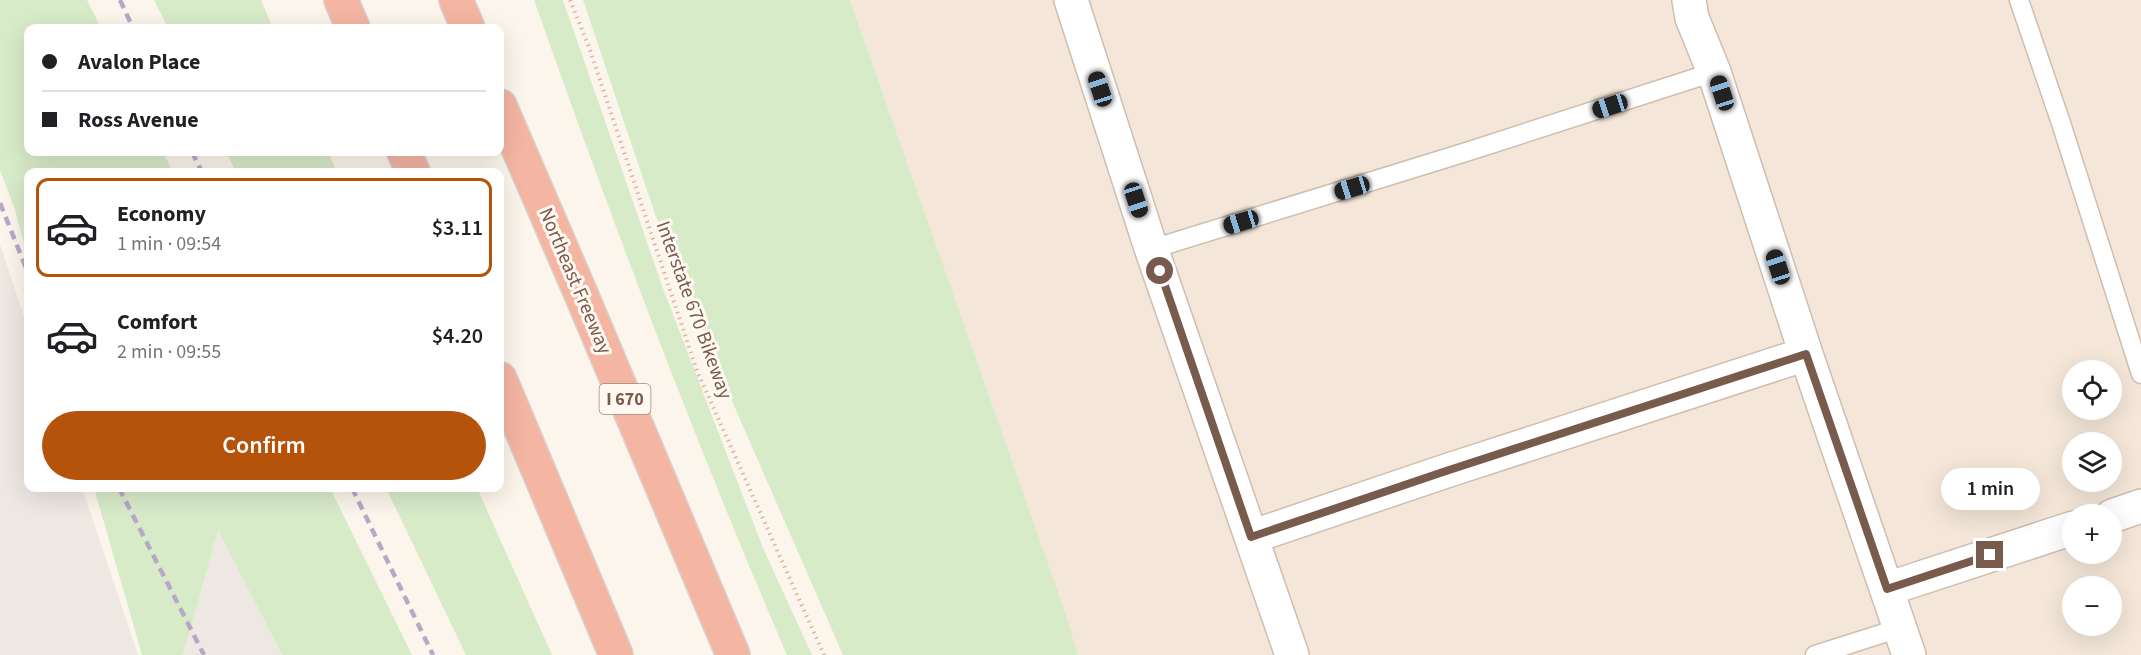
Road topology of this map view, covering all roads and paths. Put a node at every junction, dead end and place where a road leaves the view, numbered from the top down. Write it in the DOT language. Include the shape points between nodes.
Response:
graph roads {
  1 [pos="341,0"];
  2 [pos="456,0"];
  3 [pos="466,0"];
  4 [pos="570,0"];
  5 [pos="1071,0"];
  6 [pos="1689,0"];
  7 [pos="2019,0"];
  8 [pos="351,24"];
  9 [pos="466,24"];
  10 [pos="475,24"];
  11 [pos="1714,72"];
  12 [pos="504,110"];
  13 [pos="504,116"];
  14 [pos="515,144"];
  15 [pos="1152,249"];
  16 [pos="1806,354"];
  17 [pos="2141,374"];
  18 [pos="504,389"];
  19 [pos="2141,506"];
  20 [pos="2122,513"];
  21 [pos="2062,532"];
  22 [pos="1251,537"];
  23 [pos="1887,589"];
  24 [pos="1905,641"];
  25 [pos="616,655"];
  26 [pos="733,655"];
  27 [pos="824,655"];
  28 [pos="1292,655"];
  29 [pos="1815,655"];
  1 -- 8 [label="highway"];
  2 -- 9 [label="highway"];
  3 -- 10 [label="highway"];
  4 -- 27 [label="path, Interstate 670 Bikeway" via="589,46 697,371"];
  5 -- 15 [label="street"];
  6 -- 11 [label="street" via="1692,18"];
  7 -- 17 [label="lane"];
  11 -- 15 [label="lane"];
  11 -- 16 [label="street"];
  12 -- 14 [label="highway"];
  13 -- 14 [label="highway, Northeast Freeway / I 670"];
  14 -- 26 [label="highway, Northeast Freeway / I 670"];
  15 -- 22 [label="street"];
  16 -- 22 [label="street"];
  16 -- 23 [label="street"];
  18 -- 25 [label="highway"];
  19 -- 20 [label="street"];
  21 -- 23 [label="street"];
  22 -- 28 [label="street"];
  23 -- 24 [label="street"];
  24 -- 29 [label="lane"];
}
